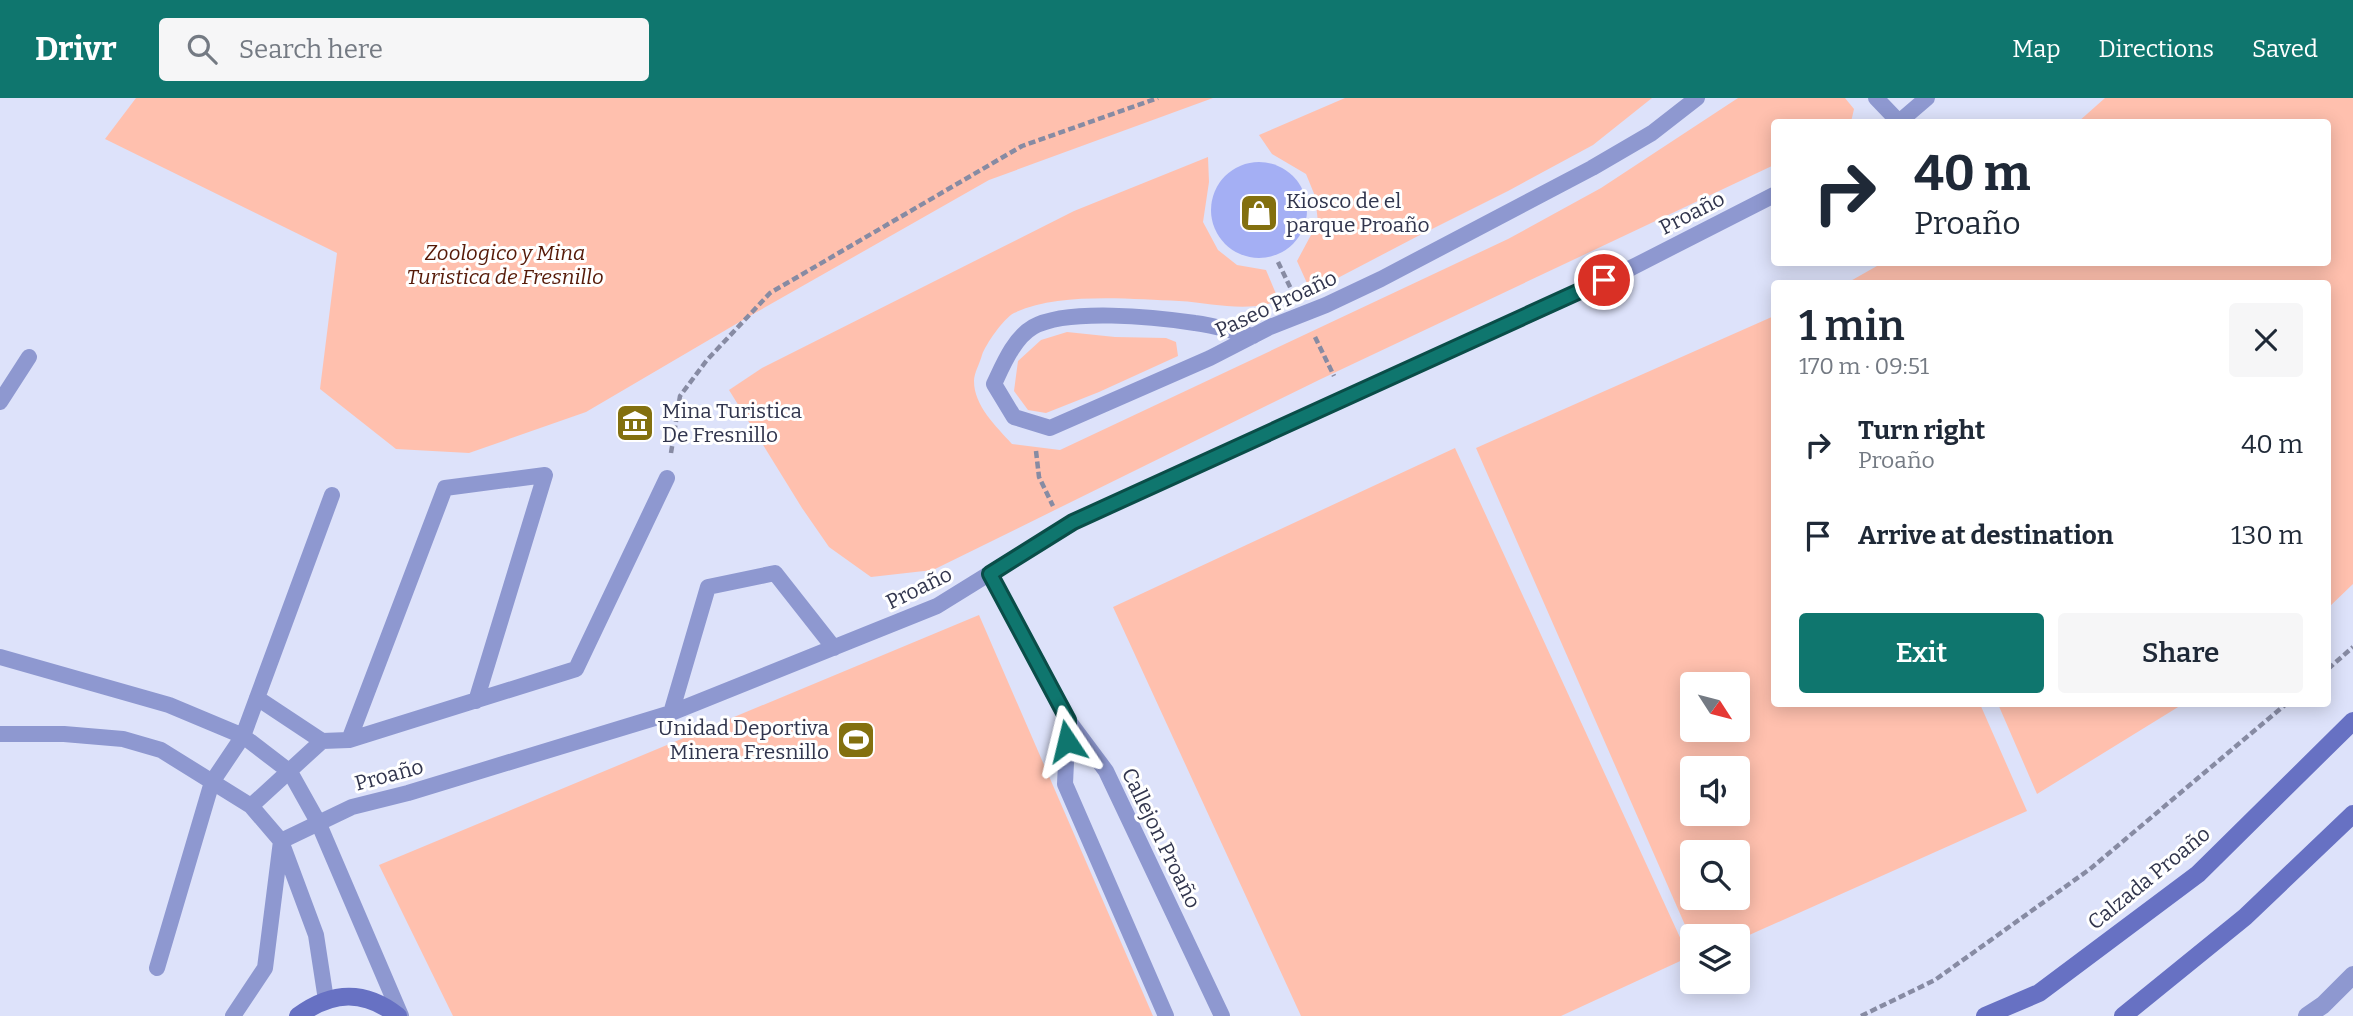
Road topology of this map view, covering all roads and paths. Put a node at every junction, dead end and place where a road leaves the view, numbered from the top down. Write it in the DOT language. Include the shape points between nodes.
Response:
graph roads {
  1 [pos="1158,98"];
  2 [pos="1697,98"];
  3 [pos="1876,98"];
  4 [pos="1927,98"];
  5 [pos="1896,119"];
  6 [pos="1902,119"];
  7 [pos="1771,197"];
  8 [pos="1253,336"];
  9 [pos="29,357"];
  10 [pos="0,402"];
  11 [pos="1034,424"];
  12 [pos="667,478"];
  13 [pos="332,495"];
  14 [pos="1063,528"];
  15 [pos="990,574"];
  16 [pos="834,648"];
  17 [pos="2353,648"];
  18 [pos="0,657"];
  19 [pos="2331,666"];
  20 [pos="257,698"];
  21 [pos="475,701"];
  22 [pos="2282,707"];
  23 [pos="671,713"];
  24 [pos="1068,720"];
  25 [pos="2353,721"];
  26 [pos="0,734"];
  27 [pos="243,736"];
  28 [pos="349,740"];
  29 [pos="322,741"];
  30 [pos="290,772"];
  31 [pos="212,782"];
  32 [pos="251,806"];
  33 [pos="2353,814"];
  34 [pos="318,822"];
  35 [pos="281,841"];
  36 [pos="157,968"];
  37 [pos="2353,975"];
  38 [pos="326,1000"];
  39 [pos="2329,1010"];
  40 [pos="233,1016"];
  41 [pos="298,1016"];
  42 [pos="399,1016"];
  43 [pos="1166,1016"];
  44 [pos="1222,1016"];
  45 [pos="1861,1016"];
  46 [pos="1986,1016"];
  47 [pos="2123,1016"];
  48 [pos="2307,1016"];
  1 -- 12 [label="path" via="1023,146 770,293 680,396"];
  2 -- 8 [label="lane, Paseo Proaño" via="1652,133 1592,168 1370,284"];
  3 -- 5 [label="lane"];
  4 -- 6 [label="lane"];
  7 -- 14 [label="lane, Proaño" via="1628,270"];
  8 -- 11 [label="lane, Paseo Proaño" via="1050,428"];
  8 -- 11 [label="lane" via="1196,323 1097,315 1065,316 1032,327 1007,354 994,384 1014,417"];
  9 -- 10 [label="lane"];
  11 -- 14 [label="path" via="1039,477"];
  12 -- 21 [label="lane" via="576,669"];
  13 -- 20 [label="lane"];
  14 -- 15 [label="lane, Proaño"];
  15 -- 16 [label="lane, Proaño" via="937,606"];
  15 -- 24 [label="lane, Callejon Proaño"];
  16 -- 23 [label="lane, Proaño"];
  16 -- 23 [label="lane" via="775,573 708,587"];
  17 -- 19 [label="path"];
  18 -- 27 [label="lane" via="169,705"];
  20 -- 27 [label="lane"];
  20 -- 29 [label="lane"];
  21 -- 28 [label="lane"];
  21 -- 28 [label="lane" via="545,475 445,488"];
  22 -- 45 [label="path" via="2090,869 1936,980"];
  23 -- 34 [label="lane, Proaño" via="352,807"];
  24 -- 43 [label="lane" via="1065,784"];
  24 -- 44 [label="lane, Callejon Proaño" via="1106,771"];
  25 -- 46 [label="main road, Calzada Proaño" via="2198,874 2039,993"];
  26 -- 31 [label="lane" via="123,739 161,750"];
  27 -- 30 [label="lane"];
  27 -- 31 [label="lane"];
  28 -- 29 [label="lane"];
  29 -- 30 [label="lane"];
  30 -- 32 [label="lane"];
  30 -- 34 [label="lane"];
  31 -- 32 [label="lane"];
  31 -- 36 [label="lane"];
  32 -- 35 [label="lane"];
  33 -- 47 [label="main road" via="2245,917"];
  34 -- 35 [label="lane, Proaño"];
  34 -- 42 [label="lane"];
  35 -- 38 [label="lane" via="316,935"];
  35 -- 40 [label="lane" via="265,968"];
  37 -- 39 [label="street"];
  38 -- 41 [label="main road"];
  38 -- 42 [label="main road" via="363,998"];
  39 -- 48 [label="street"];
}
